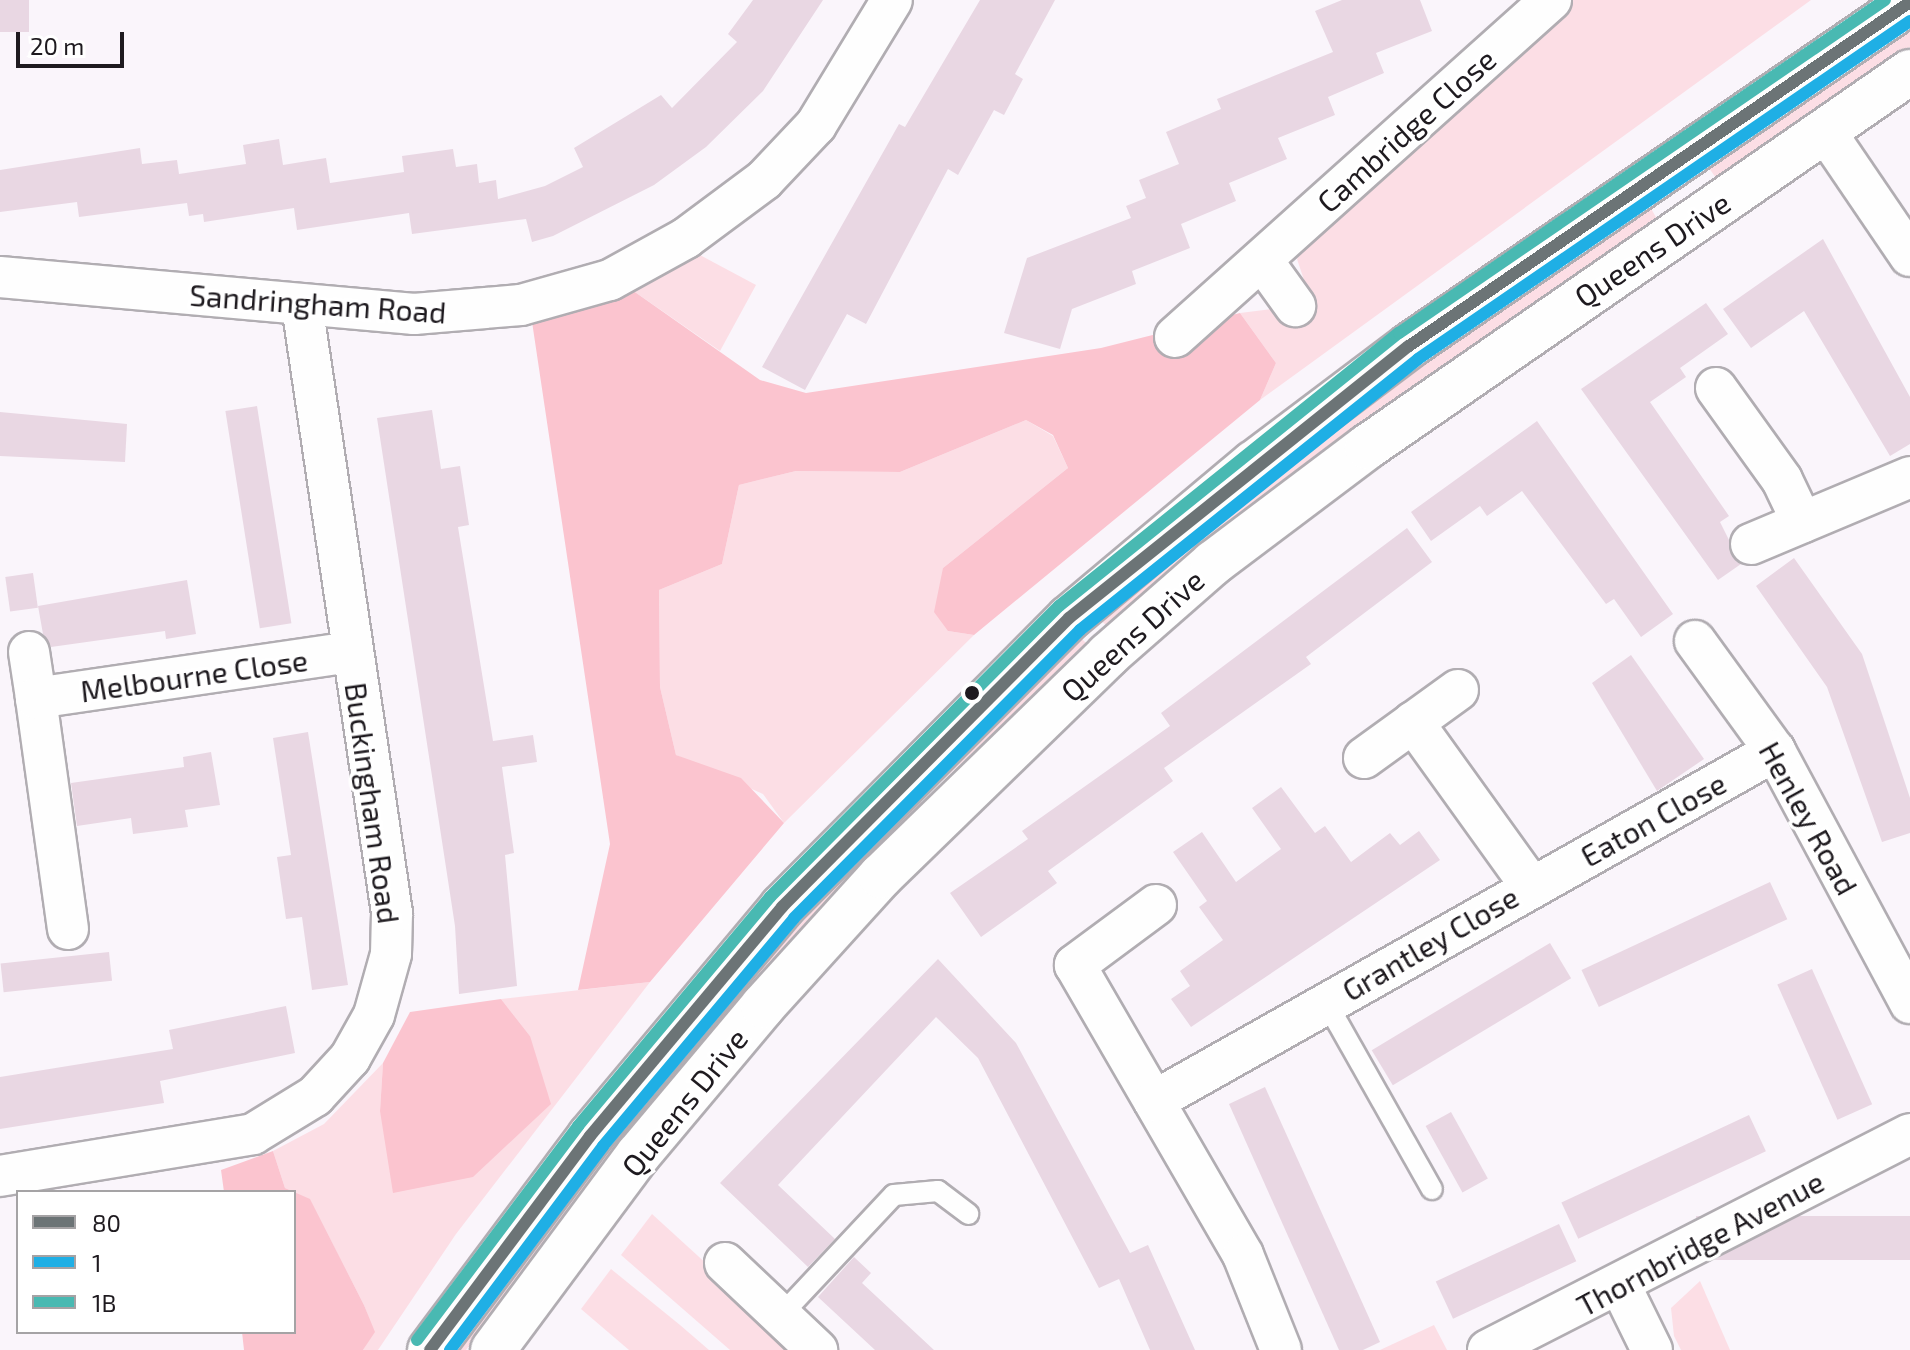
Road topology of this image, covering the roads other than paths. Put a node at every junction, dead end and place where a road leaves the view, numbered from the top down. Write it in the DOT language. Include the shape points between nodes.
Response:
graph roads {
  1 [pos="892,0"];
  2 [pos="1551,0"];
  3 [pos="1910,2"];
  4 [pos="1910,72"];
  5 [pos="1825,131"];
  6 [pos="1910,256"];
  7 [pos="1262,260"];
  8 [pos="0,277"];
  9 [pos="302,305"];
  10 [pos="1295,306"];
  11 [pos="1175,337"];
  12 [pos="1716,388"];
  13 [pos="1910,477"];
  14 [pos="1802,522"];
  15 [pos="1751,544"];
  16 [pos="1695,641"];
  17 [pos="29,652"];
  18 [pos="352,652"];
  19 [pos="1458,690"];
  20 [pos="36,698"];
  21 [pos="1413,722"];
  22 [pos="1775,751"];
  23 [pos="1364,758"];
  24 [pos="1531,886"];
  25 [pos="1156,905"];
  26 [pos="68,929"];
  27 [pos="1326,1002"];
  28 [pos="1910,1003"];
  29 [pos="1154,1101"];
  30 [pos="1910,1134"];
  31 [pos="0,1176"];
  32 [pos="1432,1189"];
  33 [pos="968,1214"];
  34 [pos="725,1263"];
  35 [pos="1621,1287"];
  36 [pos="783,1313"];
  37 [pos="430,1350"];
  38 [pos="493,1350"];
  39 [pos="817,1350"];
  40 [pos="1281,1350"];
  41 [pos="1488,1350"];
  42 [pos="1652,1350"];
  1 -- 9 [label="street, Sandringham Road" via="816,125 764,180 686,238 610,280 464,313"];
  2 -- 7 [label="street, Cambridge Close"];
  3 -- 37 [label="main road, Queens Drive" via="1409,346 1254,463 1069,618 782,907 590,1136"];
  4 -- 5 [label="main road, Queens Drive"];
  5 -- 6 [label="street"];
  5 -- 38 [label="main road, Queens Drive" via="1331,472 1108,655 903,854 763,1006 638,1155"];
  7 -- 10 [label="street"];
  7 -- 11 [label="street, Cambridge Close"];
  8 -- 9 [label="street, Sandringham Road"];
  9 -- 18 [label="street, Buckingham Road"];
  12 -- 14 [label="street" via="1782,480"];
  13 -- 14 [label="street"];
  14 -- 15 [label="street"];
  16 -- 22 [label="street, Henley Road"];
  17 -- 20 [label="street, Melbourne Close"];
  18 -- 20 [label="street, Melbourne Close"];
  18 -- 31 [label="street, Buckingham Road" via="392,913 387,976 359,1045 304,1106 253,1134"];
  19 -- 21 [label="street"];
  20 -- 26 [label="street, Melbourne Close"];
  21 -- 23 [label="street"];
  21 -- 24 [label="street, Grantley Close"];
  22 -- 24 [label="street, Eaton Close"];
  22 -- 28 [label="street, Henley Road"];
  24 -- 27 [label="street, Grantley Close"];
  25 -- 29 [label="street" via="1075,965"];
  27 -- 29 [label="street, Grantley Close"];
  27 -- 32 [label="lane"];
  29 -- 40 [label="street" via="1243,1255"];
  30 -- 35 [label="street, Thornbridge Avenue"];
  33 -- 36 [label="lane" via="938,1191 894,1195"];
  34 -- 36 [label="street"];
  35 -- 41 [label="street, Thornbridge Avenue"];
  35 -- 42 [label="street"];
  36 -- 39 [label="street"];
}
